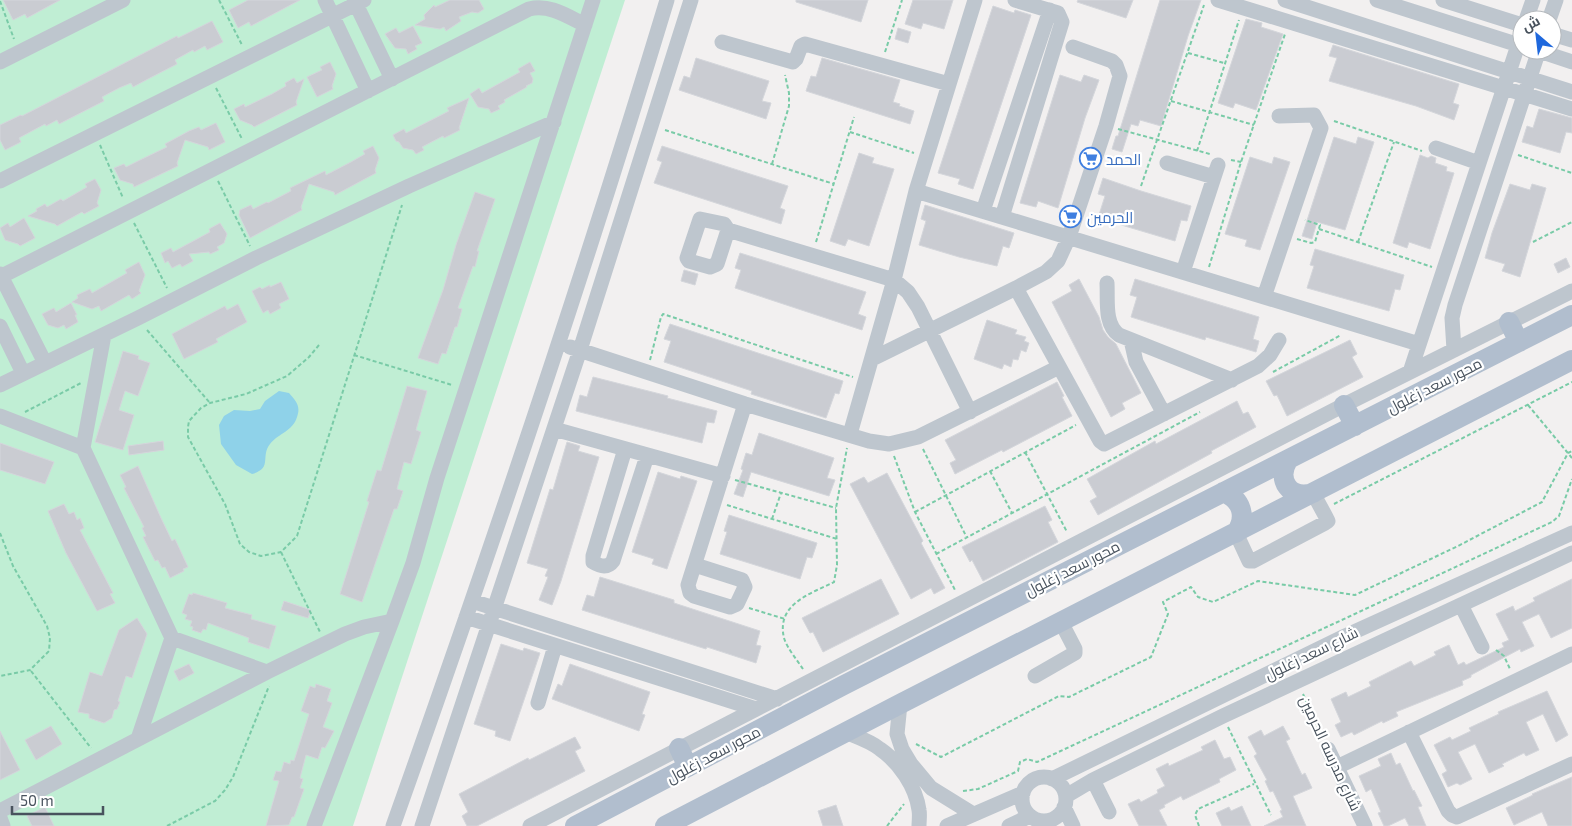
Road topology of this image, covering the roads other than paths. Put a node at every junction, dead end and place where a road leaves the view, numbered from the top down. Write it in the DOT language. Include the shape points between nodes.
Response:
graph roads {
  1 [pos="123,0"];
  2 [pos="325,0"];
  3 [pos="593,0"];
  4 [pos="666,0"];
  5 [pos="691,0"];
  6 [pos="975,0"];
  7 [pos="1015,0"];
  8 [pos="1218,0"];
  9 [pos="1285,0"];
  10 [pos="1377,0"];
  11 [pos="1443,0"];
  12 [pos="358,1"];
  13 [pos="1050,10"];
  14 [pos="332,16"];
  15 [pos="1512,22"];
  16 [pos="585,26"];
  17 [pos="1512,38"];
  18 [pos="722,42"];
  19 [pos="1073,48"];
  20 [pos="1514,60"];
  21 [pos="1535,60"];
  22 [pos="0,62"];
  23 [pos="1509,72"];
  24 [pos="392,79"];
  25 [pos="1530,79"];
  26 [pos="949,84"];
  27 [pos="1504,88"];
  28 [pos="368,91"];
  29 [pos="1572,92"];
  30 [pos="1524,94"];
  31 [pos="1572,110"];
  32 [pos="1279,116"];
  33 [pos="554,122"];
  34 [pos="1429,149"];
  35 [pos="1168,163"];
  36 [pos="1479,163"];
  37 [pos="0,182"];
  38 [pos="916,191"];
  39 [pos="983,211"];
  40 [pos="1002,217"];
  41 [pos="728,230"];
  42 [pos="1069,237"];
  43 [pos="1183,272"];
  44 [pos="0,276"];
  45 [pos="894,280"];
  46 [pos="1107,283"];
  47 [pos="1016,288"];
  48 [pos="1572,291"];
  49 [pos="1264,297"];
  50 [pos="1572,315"];
  51 [pos="1509,322"];
  52 [pos="0,326"];
  53 [pos="930,331"];
  54 [pos="104,335"];
  55 [pos="1131,340"];
  56 [pos="1279,340"];
  57 [pos="1519,342"];
  58 [pos="559,344"];
  59 [pos="1419,344"];
  60 [pos="580,350"];
  61 [pos="1454,350"];
  62 [pos="872,359"];
  63 [pos="1572,360"];
  64 [pos="45,363"];
  65 [pos="1059,367"];
  66 [pos="1410,372"];
  67 [pos="23,373"];
  68 [pos="1232,380"];
  69 [pos="0,385"];
  70 [pos="745,404"];
  71 [pos="1344,406"];
  72 [pos="970,412"];
  73 [pos="1164,414"];
  74 [pos="5,418"];
  75 [pos="1355,426"];
  76 [pos="554,429"];
  77 [pos="850,434"];
  78 [pos="83,448"];
  79 [pos="625,449"];
  80 [pos="647,456"];
  81 [pos="1288,460"];
  82 [pos="723,476"];
  83 [pos="1223,492"];
  84 [pos="1318,501"];
  85 [pos="606,510"];
  86 [pos="627,517"];
  87 [pos="1572,533"];
  88 [pos="1236,534"];
  89 [pos="1572,553"];
  90 [pos="695,565"];
  91 [pos="472,601"];
  92 [pos="1461,605"];
  93 [pos="494,609"];
  94 [pos="466,617"];
  95 [pos="392,621"];
  96 [pos="1061,622"];
  97 [pos="489,625"];
  98 [pos="172,638"];
  99 [pos="555,646"];
  100 [pos="1482,648"];
  101 [pos="1572,654"];
  102 [pos="272,670"];
  103 [pos="1035,676"];
  104 [pos="840,677"];
  105 [pos="777,699"];
  106 [pos="538,703"];
  107 [pos="900,704"];
  108 [pos="756,709"];
  109 [pos="845,732"];
  110 [pos="1409,732"];
  111 [pos="138,739"];
  112 [pos="679,748"];
  113 [pos="1328,748"];
  114 [pos="1572,764"];
  115 [pos="1337,767"];
  116 [pos="688,768"];
  117 [pos="1052,779"];
  118 [pos="1093,780"];
  119 [pos="1023,793"];
  120 [pos="1065,802"];
  121 [pos="0,811"];
  122 [pos="1109,812"];
  123 [pos="973,814"];
  124 [pos="0,818"];
  125 [pos="1036,821"];
  126 [pos="1455,821"];
  127 [pos="3,826"];
  128 [pos="314,826"];
  129 [pos="393,826"];
  130 [pos="422,826"];
  131 [pos="530,826"];
  132 [pos="575,826"];
  133 [pos="665,826"];
  134 [pos="919,826"];
  135 [pos="947,826"];
  136 [pos="1009,826"];
  137 [pos="1073,826"];
  138 [pos="1365,826"];
  1 -- 22 [label="street"];
  2 -- 14 [label="street"];
  3 -- 16 [label="street"];
  4 -- 58 [label="street"];
  5 -- 60 [label="street"];
  6 -- 26 [label="street"];
  7 -- 13 [label="street"];
  8 -- 27 [label="street"];
  9 -- 23 [label="street"];
  10 -- 17 [label="street"];
  11 -- 15 [label="street"];
  12 -- 14 [label="street"];
  12 -- 24 [label="street"];
  13 -- 39 [label="street"];
  13 -- 40 [label="street" via="1058,13 1061,27"];
  14 -- 28 [label="street"];
  14 -- 37 [label="street"];
  16 -- 24 [label="street" via="551,9 529,8"];
  16 -- 33 [label="street"];
  18 -- 26 [label="street" via="793,62 801,46 806,44"];
  19 -- 42 [label="street" via="1105,58 1116,65 1120,76"];
  20 -- 23 [label="street"];
  21 -- 25 [label="street"];
  23 -- 25 [label="street"];
  23 -- 27 [label="street"];
  24 -- 28 [label="street"];
  25 -- 29 [label="street"];
  25 -- 30 [label="street"];
  26 -- 38 [label="street"];
  27 -- 30 [label="street"];
  27 -- 36 [label="street"];
  28 -- 44 [label="street"];
  30 -- 31 [label="street"];
  30 -- 61 [label="street" via="1455,305 1452,318"];
  32 -- 49 [label="street" via="1314,115 1321,128"];
  33 -- 54 [label="street" via="256,258"];
  33 -- 95 [label="street"];
  34 -- 36 [label="street"];
  35 -- 43 [label="street" via="1218,164"];
  36 -- 59 [label="street"];
  38 -- 39 [label="street"];
  38 -- 45 [label="street"];
  39 -- 40 [label="street"];
  40 -- 42 [label="street"];
  41 -- 45 [label="street"];
  42 -- 43 [label="street"];
  42 -- 47 [label="street" via="1054,265"];
  43 -- 49 [label="street"];
  44 -- 64 [label="street"];
  45 -- 53 [label="street" via="914,300"];
  45 -- 62 [label="street"];
  46 -- 55 [label="street" via="1110,323 1115,332"];
  47 -- 53 [label="street"];
  47 -- 65 [label="street"];
  48 -- 51 [label="street"];
  49 -- 59 [label="street"];
  50 -- 57 [label="main road, محور سعد زغلول"];
  51 -- 57 [label="main road"];
  51 -- 61 [label="street"];
  52 -- 67 [label="street"];
  53 -- 62 [label="street"];
  53 -- 72 [label="street"];
  54 -- 64 [label="street"];
  54 -- 78 [label="street"];
  55 -- 68 [label="street"];
  55 -- 73 [label="street" via="1136,362"];
  56 -- 68 [label="street" via="1264,361"];
  57 -- 75 [label="main road, محور سعد زغلول"];
  58 -- 60 [label="street"];
  58 -- 91 [label="street"];
  59 -- 66 [label="street"];
  60 -- 70 [label="street"];
  60 -- 76 [label="street"];
  61 -- 66 [label="street"];
  62 -- 77 [label="street"];
  63 -- 84 [label="main road"];
  64 -- 67 [label="street"];
  65 -- 72 [label="street"];
  65 -- 73 [label="street" via="1100,441 1106,444"];
  66 -- 71 [label="street"];
  67 -- 69 [label="street"];
  68 -- 73 [label="street"];
  70 -- 77 [label="street"];
  70 -- 82 [label="street"];
  71 -- 75 [label="main road"];
  71 -- 104 [label="street" via="962,604"];
  72 -- 77 [label="street" via="918,438 889,444"];
  74 -- 78 [label="street"];
  75 -- 81 [label="main road, محور سعد زغلول"];
  76 -- 79 [label="street"];
  76 -- 93 [label="street"];
  78 -- 98 [label="street"];
  79 -- 80 [label="street"];
  79 -- 85 [label="street"];
  80 -- 82 [label="street"];
  80 -- 86 [label="street"];
  81 -- 83 [label="main road, محور سعد زغلول"];
  81 -- 84 [label="main road" via="1283,470 1287,487"];
  82 -- 90 [label="street"];
  83 -- 88 [label="main road" via="1237,500 1242,510 1242,523"];
  83 -- 104 [label="main road, محور سعد زغلول"];
  84 -- 88 [label="main road"];
  84 -- 88 [label="street" via="1328,521 1254,561 1250,561"];
  85 -- 86 [label="street"];
  85 -- 86 [label="street" via="592,559 596,564 605,567 613,561"];
  87 -- 117 [label="street, شارع سعد زغلول" via="1345,636"];
  88 -- 96 [label="main road"];
  89 -- 92 [label="street, شارع سعد زغلول"];
  90 -- 90 [label="street" via="688,585 690,593 730,607 740,602 745,587 742,580"];
  91 -- 93 [label="street"];
  91 -- 94 [label="street"];
  92 -- 100 [label="street"];
  92 -- 118 [label="street, شارع سعد زغلول"];
  93 -- 97 [label="street"];
  93 -- 105 [label="street"];
  94 -- 97 [label="street"];
  94 -- 129 [label="street"];
  95 -- 102 [label="street" via="364,627"];
  95 -- 128 [label="street"];
  96 -- 103 [label="street" via="1075,653"];
  96 -- 107 [label="main road"];
  97 -- 99 [label="street"];
  97 -- 130 [label="street"];
  98 -- 102 [label="street"];
  98 -- 111 [label="street"];
  99 -- 106 [label="street"];
  99 -- 108 [label="street"];
  101 -- 110 [label="street"];
  102 -- 111 [label="street"];
  104 -- 105 [label="street" via="811,681"];
  104 -- 116 [label="main road, محور سعد زغلول"];
  105 -- 108 [label="street"];
  107 -- 109 [label="main road"];
  107 -- 123 [label="street" via="897,734 911,764 931,788"];
  108 -- 112 [label="street"];
  109 -- 133 [label="main road"];
  109 -- 134 [label="street" via="882,749 904,774 914,792"];
  110 -- 115 [label="street"];
  110 -- 126 [label="street"];
  111 -- 121 [label="street"];
  112 -- 116 [label="main road"];
  112 -- 131 [label="street"];
  113 -- 115 [label="street, شارع مدرسه الحرمين"];
  114 -- 126 [label="street" via="1457,817"];
  115 -- 138 [label="street, شارع مدرسه الحرمين"];
  116 -- 132 [label="main road, محور سعد زغلول"];
  117 -- 119 [label="street" via="1034,779"];
  117 -- 120 [label="street" via="1061,786"];
  118 -- 120 [label="street, شارع سعد زغلول"];
  118 -- 122 [label="street"];
  119 -- 123 [label="street"];
  119 -- 125 [label="street" via="1023,806"];
  120 -- 125 [label="street" via="1060,814 1053,819"];
  120 -- 137 [label="street"];
  123 -- 135 [label="street"];
  124 -- 127 [label="street"];
  125 -- 136 [label="street"];
}
